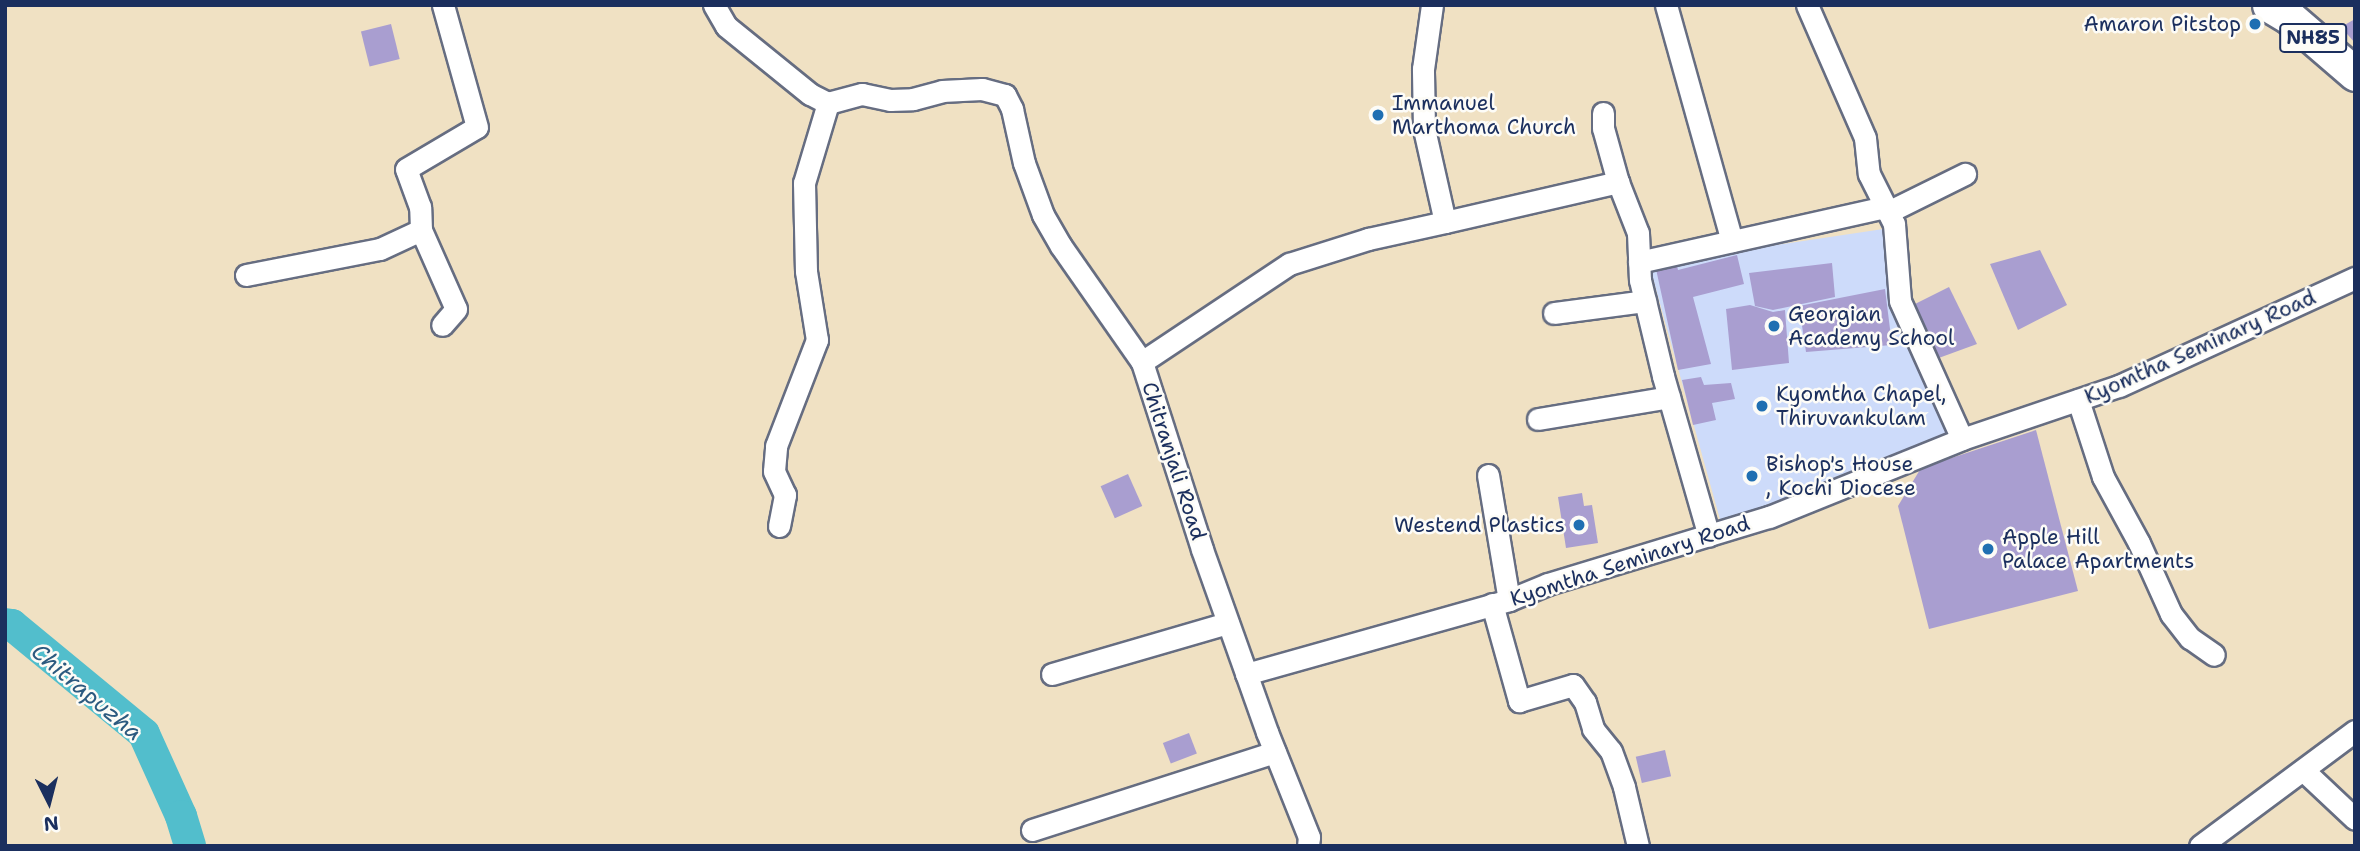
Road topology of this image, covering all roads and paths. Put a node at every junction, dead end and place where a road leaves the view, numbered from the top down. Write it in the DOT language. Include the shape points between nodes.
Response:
graph roads {
  1 [pos="443,5"];
  2 [pos="714,5"];
  3 [pos="1432,5"];
  4 [pos="1666,5"];
  5 [pos="1807,5"];
  6 [pos="2269,5"];
  7 [pos="2355,74"];
  8 [pos="828,103"];
  9 [pos="1602,113"];
  10 [pos="1965,174"];
  11 [pos="1618,182"];
  12 [pos="1886,209"];
  13 [pos="1445,222"];
  14 [pos="421,230"];
  15 [pos="1731,241"];
  16 [pos="1639,262"];
  17 [pos="246,275"];
  18 [pos="2355,278"];
  19 [pos="1645,301"];
  20 [pos="1553,313"];
  21 [pos="442,326"];
  22 [pos="1142,362"];
  23 [pos="1669,397"];
  24 [pos="2078,400"];
  25 [pos="1538,419"];
  26 [pos="1962,439"];
  27 [pos="1488,475"];
  28 [pos="779,526"];
  29 [pos="1709,536"];
  30 [pos="1500,602"];
  31 [pos="1228,624"];
  32 [pos="2214,655"];
  33 [pos="1052,674"];
  34 [pos="1246,674"];
  35 [pos="2355,731"];
  36 [pos="1275,752"];
  37 [pos="2303,770"];
  38 [pos="2355,819"];
  39 [pos="1031,830"];
  40 [pos="1308,846"];
  41 [pos="1638,846"];
  42 [pos="2200,846"];
  1 -- 14 [label="street" via="477,127 406,169"];
  2 -- 8 [label="street" via="726,26 810,94"];
  3 -- 13 [label="street" via="1423,69 1424,129"];
  4 -- 15 [label="street"];
  5 -- 12 [label="street" via="1865,138 1869,174"];
  6 -- 7 [label="highway, NH85"];
  8 -- 22 [label="street" via="862,94 890,100 982,89 1005,95 1043,215"];
  8 -- 28 [label="street" via="803,183 806,271 817,340 776,446 774,471 785,495"];
  9 -- 11 [label="street"];
  10 -- 12 [label="street"];
  11 -- 13 [label="street, Chitranjali Road"];
  11 -- 16 [label="street" via="1638,233"];
  12 -- 15 [label="street"];
  12 -- 26 [label="street" via="1894,224 1900,301"];
  13 -- 22 [label="street, Chitranjali Road" via="1368,239 1289,264"];
  14 -- 17 [label="street" via="380,249"];
  14 -- 21 [label="street" via="456,309"];
  15 -- 16 [label="street"];
  16 -- 19 [label="street"];
  18 -- 24 [label="street, Kyomtha Seminary Road" via="2119,386"];
  19 -- 20 [label="street"];
  19 -- 23 [label="street"];
  22 -- 31 [label="street, Chitranjali Road"];
  23 -- 25 [label="street"];
  23 -- 29 [label="street"];
  24 -- 26 [label="street, Kyomtha Seminary Road"];
  24 -- 32 [label="street" via="2103,477 2171,614 2189,638"];
  26 -- 29 [label="street, Kyomtha Seminary Road" via="1769,517"];
  27 -- 30 [label="street"];
  29 -- 30 [label="street, Kyomtha Seminary Road"];
  30 -- 34 [label="street, Kyomtha Seminary Road"];
  30 -- 41 [label="street" via="1519,701 1573,685 1585,702 1593,729 1611,751"];
  31 -- 33 [label="street"];
  31 -- 34 [label="street, Chitranjali Road"];
  34 -- 36 [label="street, Chitranjali Road"];
  35 -- 37 [label="street"];
  36 -- 39 [label="street"];
  36 -- 40 [label="street, Chitranjali Road" via="1309,837"];
  37 -- 38 [label="street"];
  37 -- 42 [label="street"];
}
